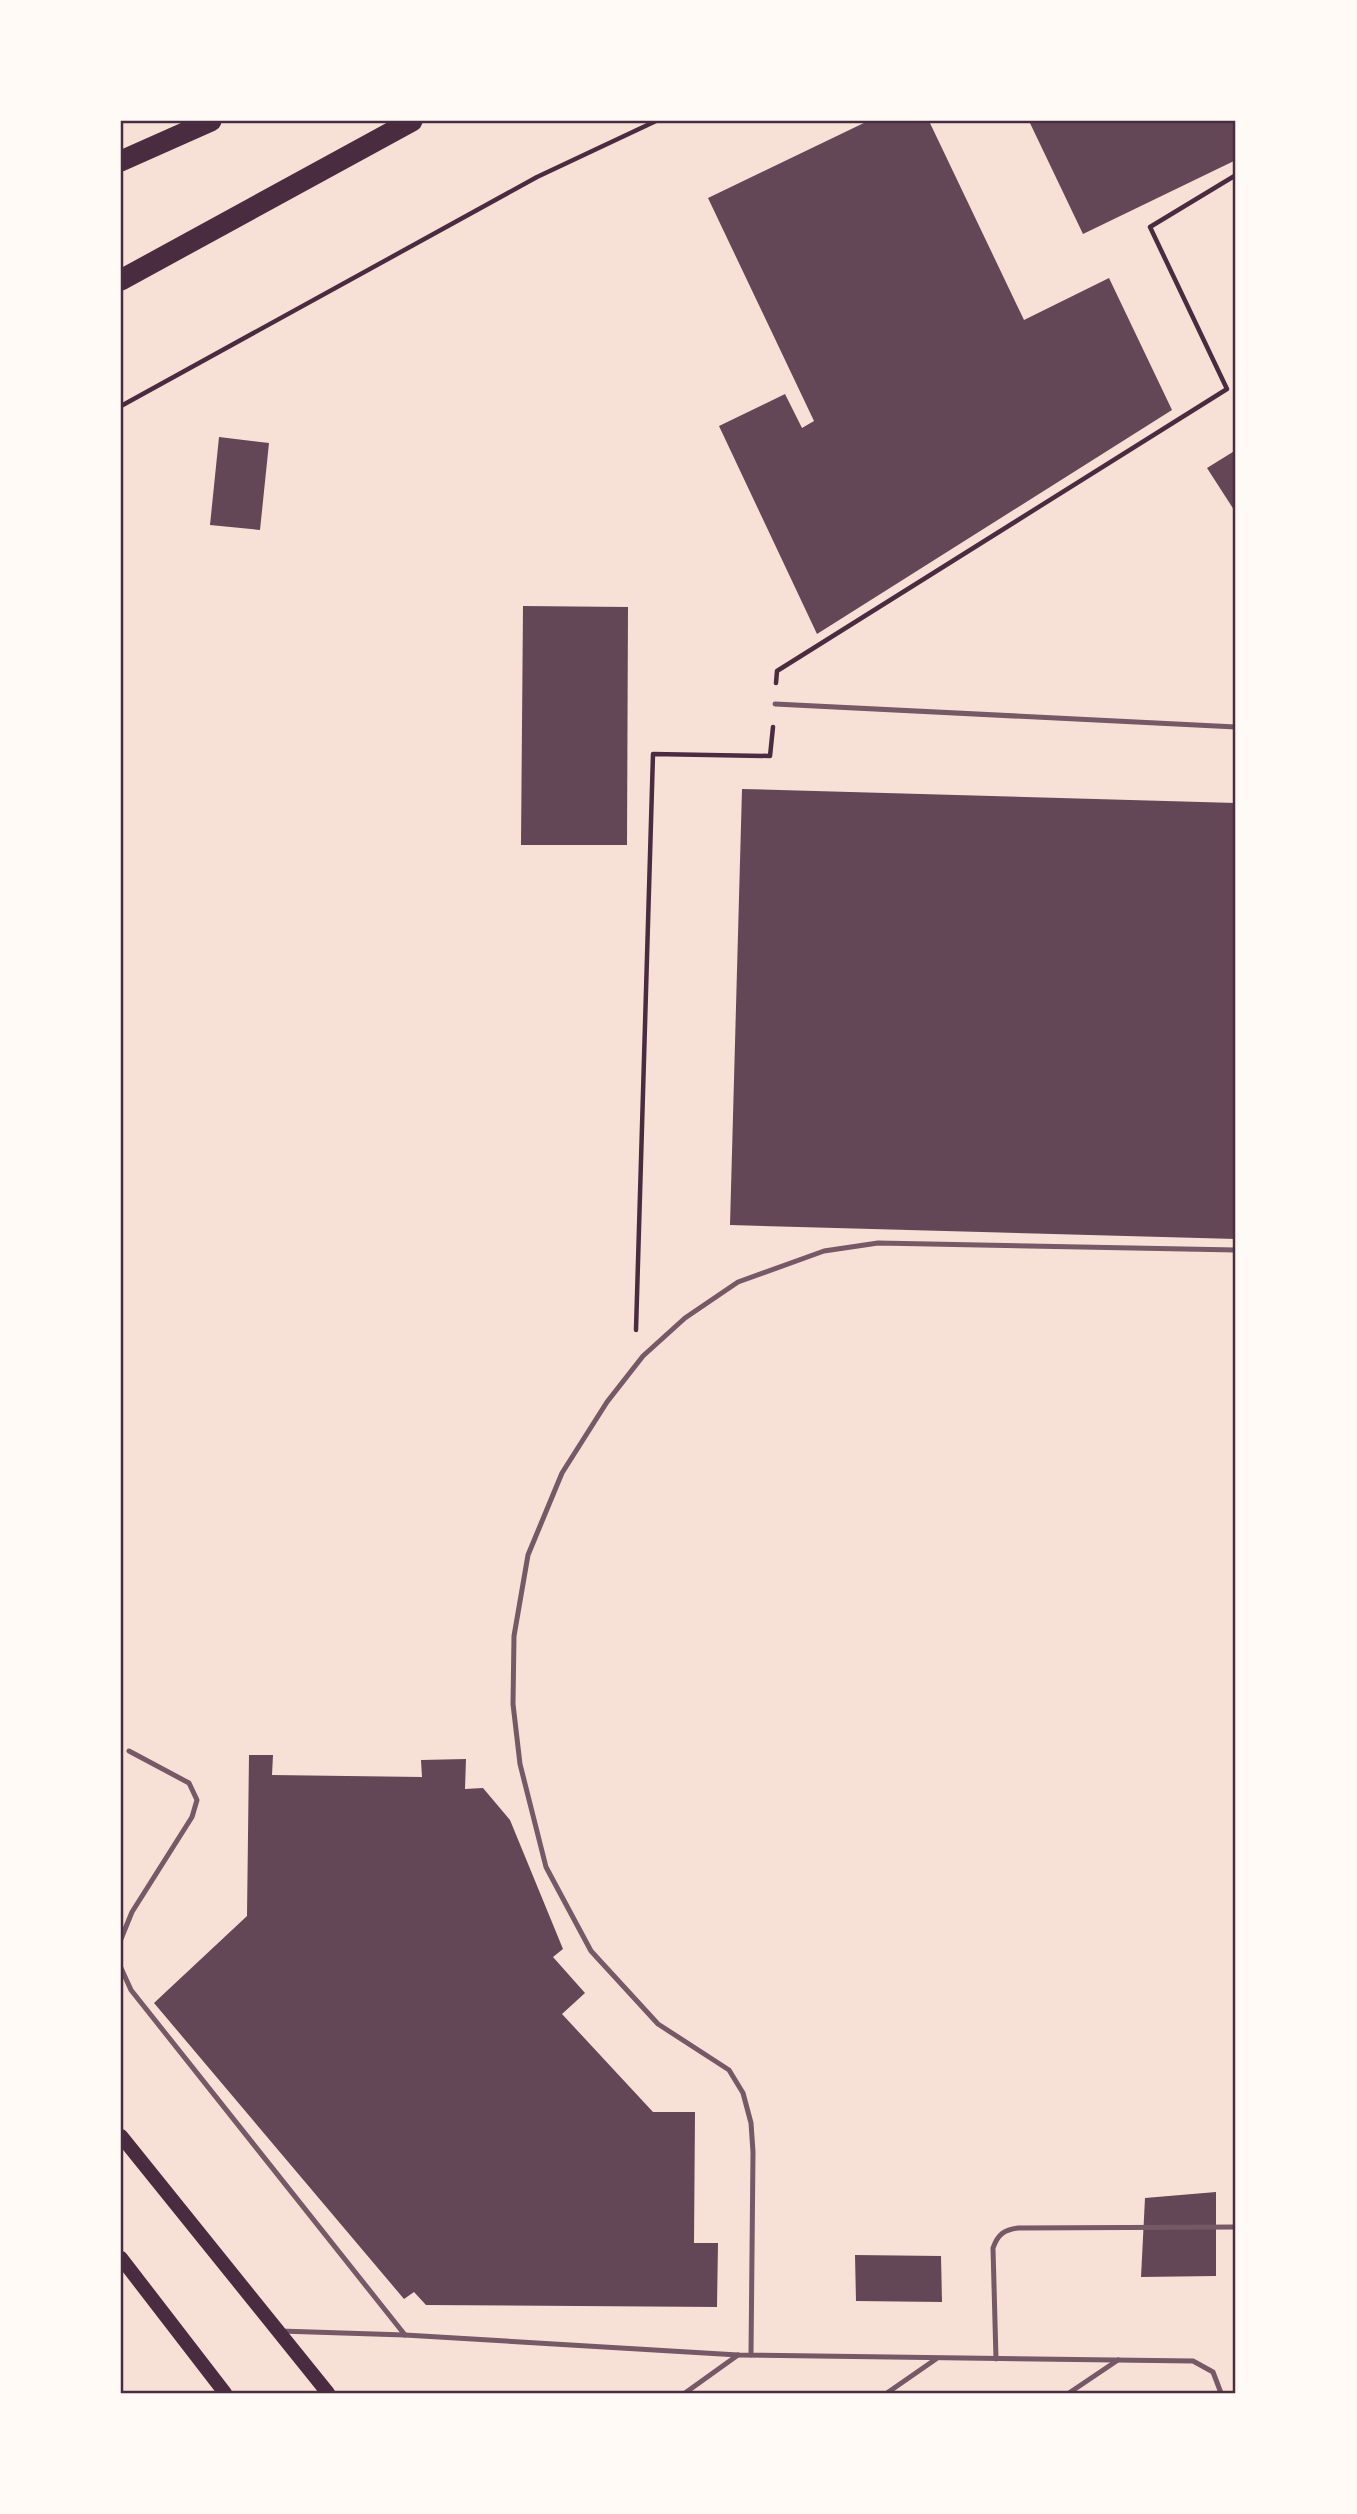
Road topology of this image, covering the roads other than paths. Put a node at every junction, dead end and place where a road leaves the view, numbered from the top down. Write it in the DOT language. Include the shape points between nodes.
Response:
graph roads {
  1 [pos="211,121"];
  2 [pos="412,121"];
  3 [pos="121,161"];
  4 [pos="121,280"];
  5 [pos="775,704"];
  6 [pos="1236,727"];
  7 [pos="1236,1250"];
  8 [pos="129,1751"];
  9 [pos="121,1939"];
  10 [pos="121,1968"];
  11 [pos="121,2136"];
  12 [pos="1236,2227"];
  13 [pos="121,2258"];
  14 [pos="279,2331"];
  15 [pos="405,2335"];
  16 [pos="738,2355"];
  17 [pos="751,2355"];
  18 [pos="937,2358"];
  19 [pos="996,2359"];
  20 [pos="1119,2360"];
  21 [pos="225,2393"];
  22 [pos="328,2393"];
  23 [pos="685,2393"];
  24 [pos="887,2393"];
  25 [pos="1069,2393"];
  26 [pos="1221,2393"];
  1 -- 3 [label="highway"];
  2 -- 4 [label="highway"];
  5 -- 6 [label="lane"];
  7 -- 17 [label="lane" via="878,1243 824,1251 738,1282 685,1318 643,1356 562,1473 528,1555 514,1636 513,1704 520,1763 546,1867 591,1951 658,2024 729,2070 743,2093 753,2152"];
  8 -- 9 [label="lane" via="188,1783 197,1800 192,1817 132,1912"];
  10 -- 15 [label="lane" via="131,1990"];
  11 -- 14 [label="main road"];
  12 -- 19 [label="lane" via="1007,2230 997,2237 993,2248"];
  13 -- 21 [label="main road"];
  14 -- 15 [label="lane"];
  14 -- 22 [label="main road"];
  15 -- 16 [label="lane"];
  16 -- 17 [label="lane"];
  16 -- 23 [label="lane"];
  17 -- 18 [label="lane"];
  18 -- 19 [label="lane"];
  18 -- 24 [label="lane"];
  19 -- 20 [label="lane"];
  20 -- 25 [label="lane"];
  20 -- 26 [label="lane" via="1193,2361 1213,2372"];
}
